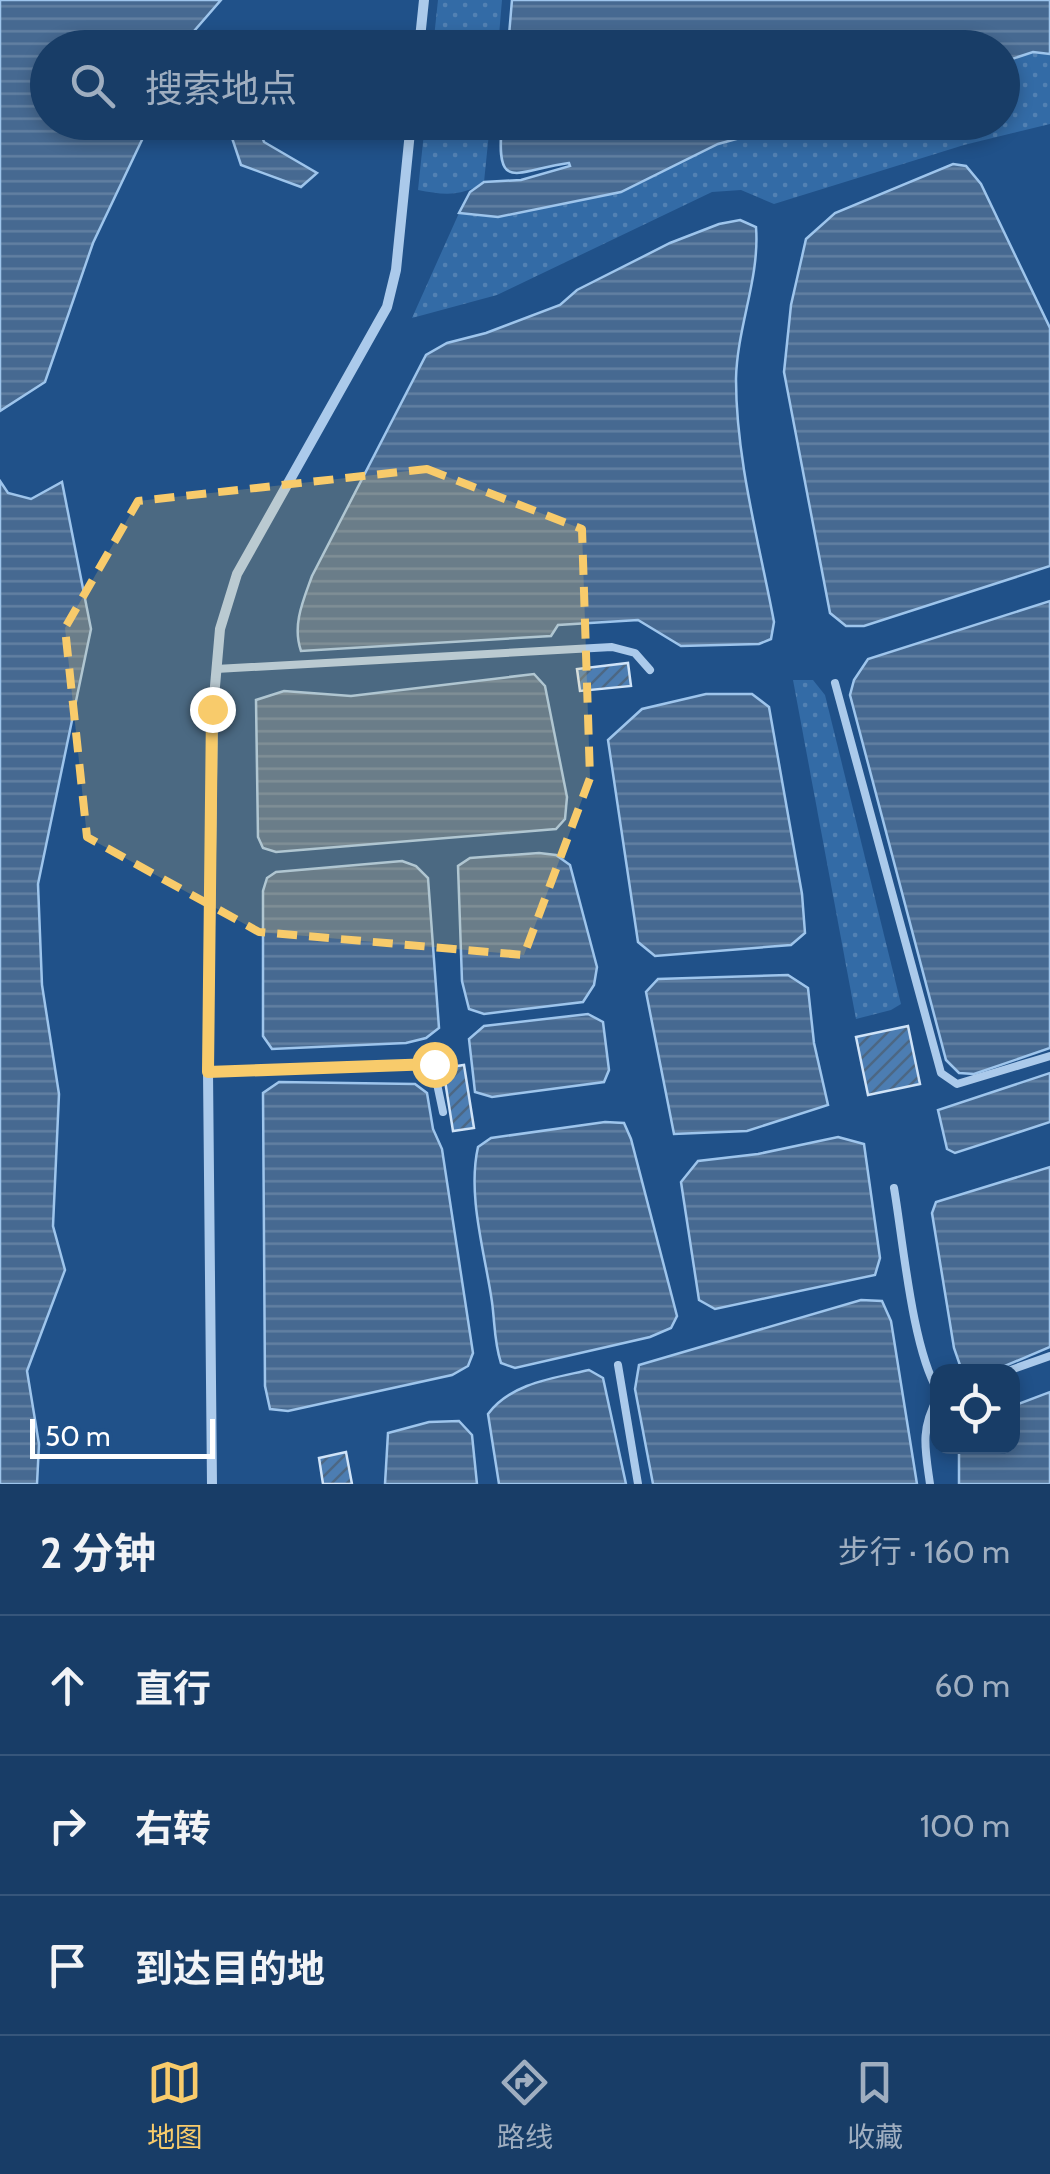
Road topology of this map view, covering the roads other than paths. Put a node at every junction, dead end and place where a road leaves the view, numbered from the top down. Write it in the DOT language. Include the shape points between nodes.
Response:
graph roads {
  1 [pos="424,0"];
  2 [pos="421,30"];
  3 [pos="409,140"];
  4 [pos="216,669"];
  5 [pos="650,670"];
  6 [pos="835,683"];
  7 [pos="1050,1056"];
  8 [pos="208,1072"];
  9 [pos="442,1112"];
  10 [pos="894,1188"];
  11 [pos="1050,1356"];
  12 [pos="618,1364"];
  13 [pos="1020,1367"];
  14 [pos="930,1378"];
  15 [pos="930,1410"];
  16 [pos="212,1484"];
  17 [pos="638,1484"];
  18 [pos="930,1484"];
  1 -- 2 [label="street"];
  3 -- 4 [label="street" via="387,307 236,574"];
  4 -- 5 [label="lane" via="612,647 636,653"];
  4 -- 8 [label="street"];
  6 -- 7 [label="lane" via="940,1073 957,1084"];
  8 -- 9 [label="lane" via="434,1064"];
  8 -- 16 [label="street"];
  10 -- 14 [label="lane"];
  11 -- 13 [label="lane"];
  12 -- 17 [label="lane"];
  15 -- 18 [label="lane" via="924,1441"];
}
